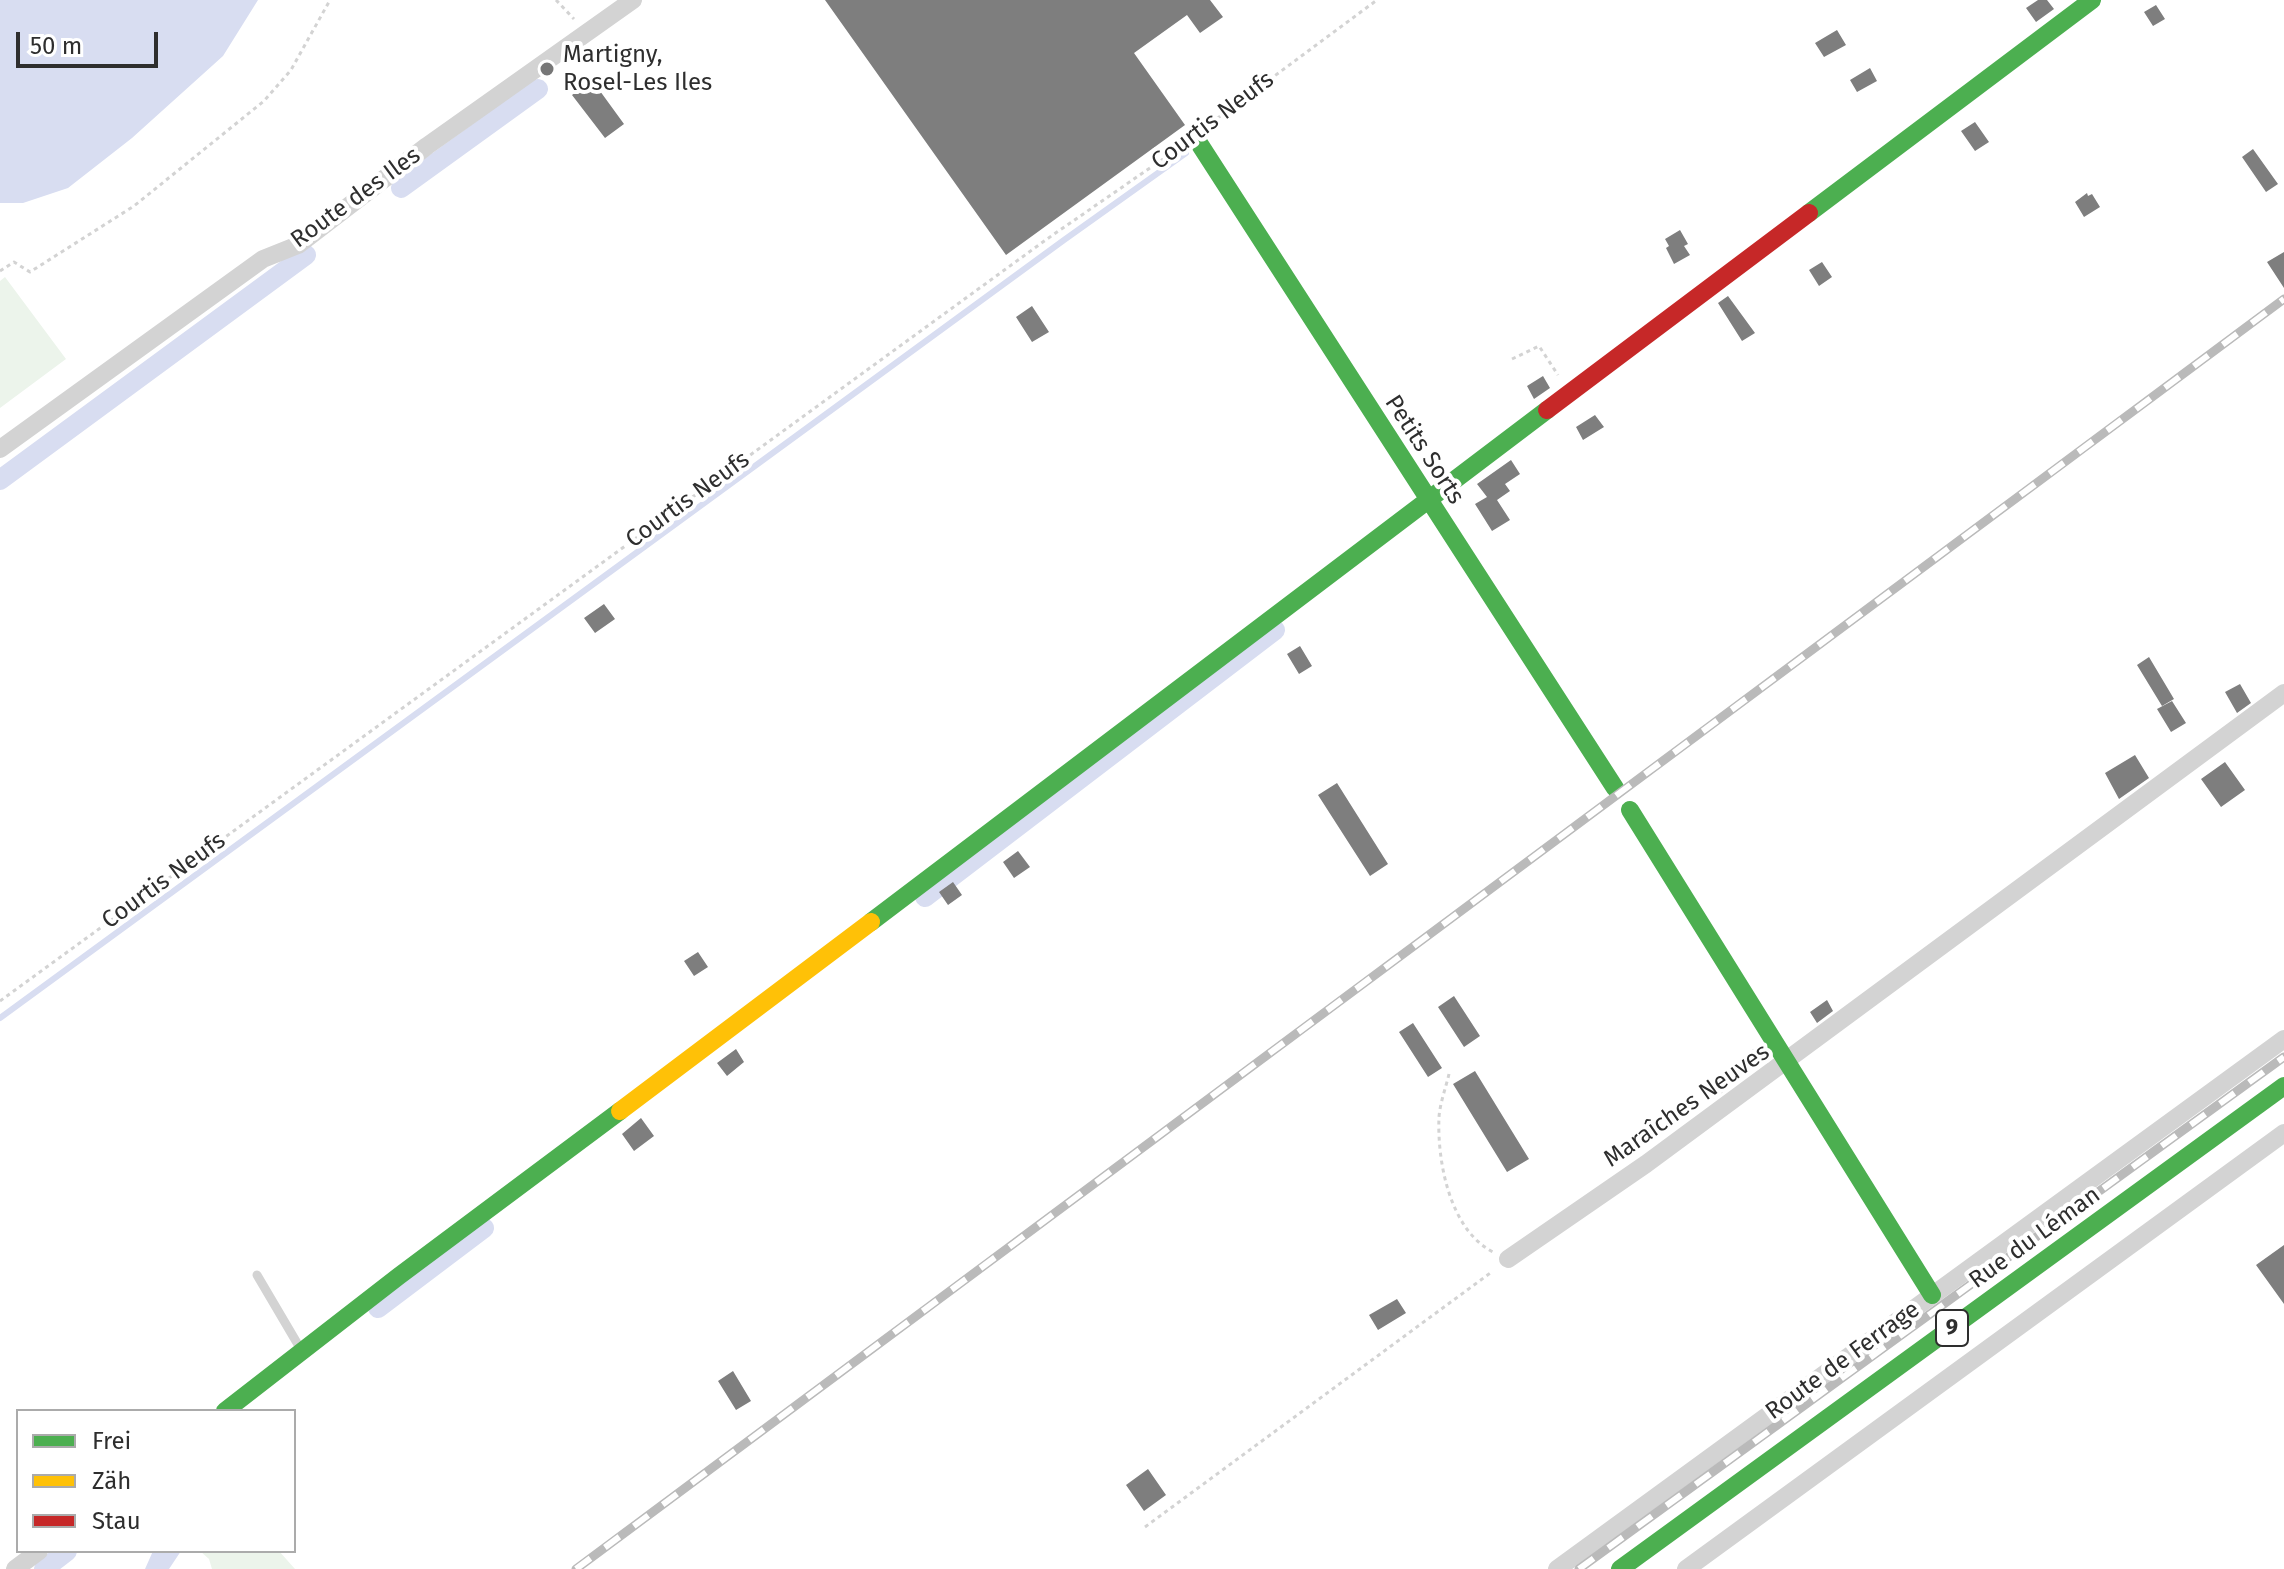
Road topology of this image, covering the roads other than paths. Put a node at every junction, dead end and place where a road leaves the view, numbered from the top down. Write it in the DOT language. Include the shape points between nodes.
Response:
graph roads {
  1 [pos="633,0"];
  2 [pos="2085,2"];
  3 [pos="1195,137"];
  4 [pos="0,449"];
  5 [pos="1427,500"];
  6 [pos="2284,693"];
  7 [pos="1615,788"];
  8 [pos="1630,810"];
  9 [pos="2284,1039"];
  10 [pos="1786,1060"];
  11 [pos="2284,1086"];
  12 [pos="2284,1133"];
  13 [pos="1508,1259"];
  14 [pos="257,1275"];
  15 [pos="1932,1295"];
  16 [pos="303,1352"];
  17 [pos="228,1409"];
  18 [pos="36,1553"];
  19 [pos="15,1569"];
  20 [pos="1557,1569"];
  21 [pos="1620,1569"];
  22 [pos="1686,1569"];
  1 -- 4 [label="street, Route des Iles" via="298,245 263,259"];
  2 -- 5 [label="street"];
  3 -- 5 [label="street, Petits Sorts"];
  5 -- 7 [label="street, Petits Sorts"];
  5 -- 16 [label="street"];
  6 -- 10 [label="street"];
  8 -- 10 [label="street"];
  9 -- 15 [label="street, Route de Ferrage"];
  10 -- 13 [label="street, Maraîches Neuves"];
  10 -- 15 [label="street, Maraîches Neuves"];
  11 -- 21 [label="street, Rue du Léman / 9"];
  12 -- 22 [label="street"];
  14 -- 16 [label="lane"];
  15 -- 20 [label="street, Route de Ferrage"];
  16 -- 17 [label="street"];
  18 -- 19 [label="street"];
}
